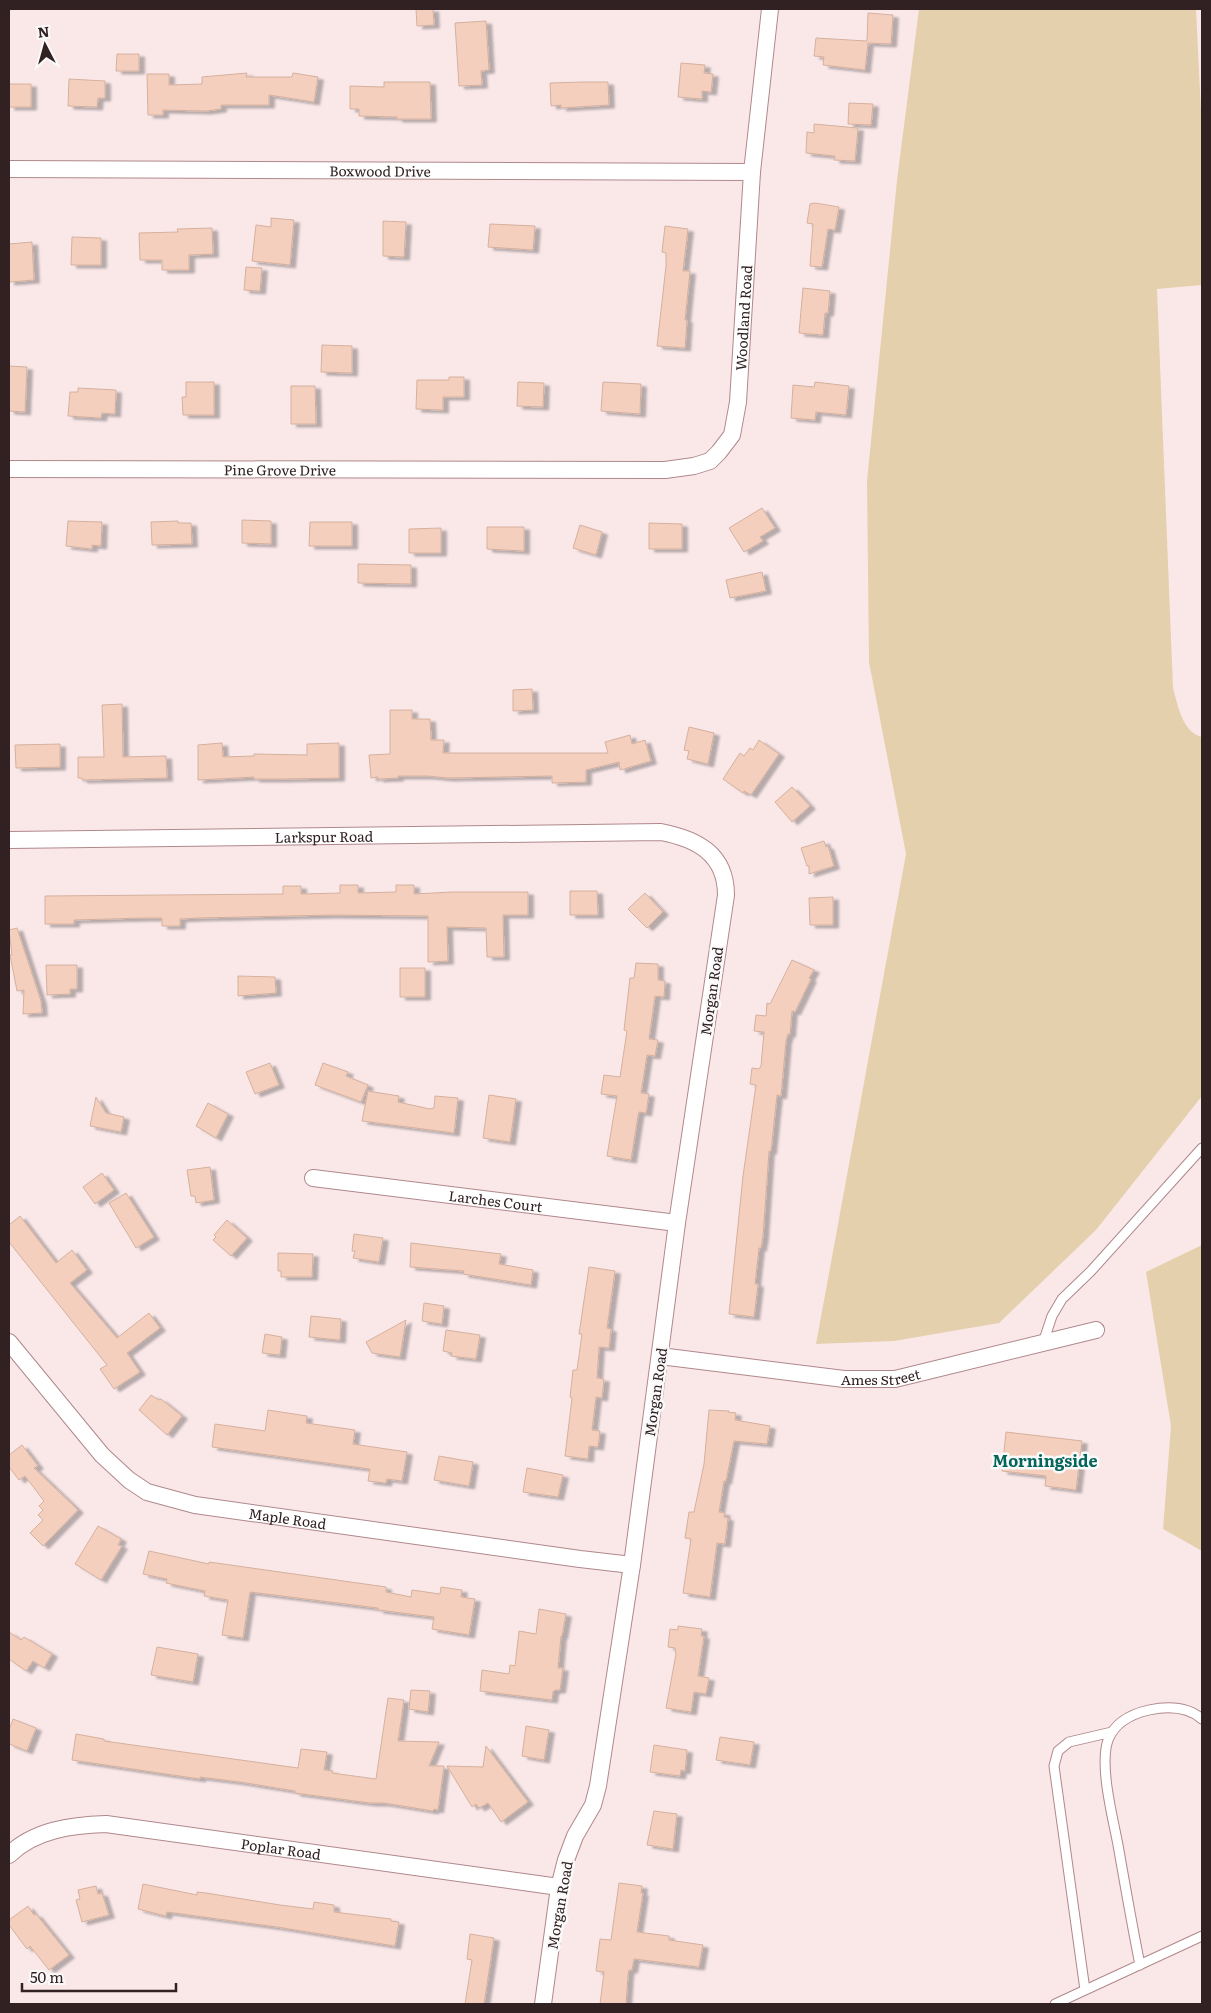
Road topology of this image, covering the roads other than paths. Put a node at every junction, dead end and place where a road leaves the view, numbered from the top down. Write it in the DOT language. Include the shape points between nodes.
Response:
graph roads {
  1 [pos="770,9"];
  2 [pos="9,169"];
  3 [pos="752,172"];
  4 [pos="9,469"];
  5 [pos="552,470"];
  6 [pos="639,832"];
  7 [pos="9,840"];
  8 [pos="1202,1148"];
  9 [pos="313,1178"];
  10 [pos="677,1223"];
  11 [pos="1096,1330"];
  12 [pos="9,1342"];
  13 [pos="1043,1343"];
  14 [pos="660,1356"];
  15 [pos="9,1358"];
  16 [pos="29,1367"];
  17 [pos="632,1565"];
  18 [pos="1202,1719"];
  19 [pos="1112,1732"];
  20 [pos="10,1851"];
  21 [pos="559,1886"];
  22 [pos="1202,1936"];
  23 [pos="1140,1965"];
  24 [pos="1085,1990"];
  25 [pos="543,2004"];
  26 [pos="1055,2004"];
  1 -- 3 [label="street, Woodland Road"];
  2 -- 3 [label="street, Boxwood Drive"];
  3 -- 5 [label="street, Woodland Road" via="738,402 732,435 710,461 694,466 664,470"];
  4 -- 5 [label="street, Pine Grove Drive"];
  6 -- 7 [label="street, Larkspur Road"];
  6 -- 10 [label="street, Morgan Road" via="679,835 707,849 723,872 726,885"];
  8 -- 13 [label="lane" via="1062,1299"];
  9 -- 10 [label="street, Larches Court"];
  10 -- 14 [label="street, Morgan Road"];
  11 -- 13 [label="street, Ames Street"];
  12 -- 16 [label="street, Maple Road"];
  13 -- 14 [label="street, Ames Street" via="895,1380 844,1379"];
  14 -- 17 [label="street, Morgan Road"];
  15 -- 16 [label="street"];
  16 -- 17 [label="street, Maple Road" via="102,1455 129,1480 148,1492 169,1499"];
  17 -- 21 [label="street, Morgan Road" via="598,1786 593,1805 575,1836"];
  18 -- 19 [label="lane" via="1174,1707 1151,1710 1132,1714"];
  19 -- 23 [label="lane" via="1104,1761"];
  19 -- 24 [label="lane" via="1069,1742 1058,1751 1054,1766"];
  20 -- 21 [label="street, Poplar Road" via="39,1835 68,1827 106,1824"];
  21 -- 25 [label="street, Morgan Road"];
  22 -- 23 [label="lane"];
  23 -- 24 [label="lane"];
  24 -- 26 [label="lane"];
}
